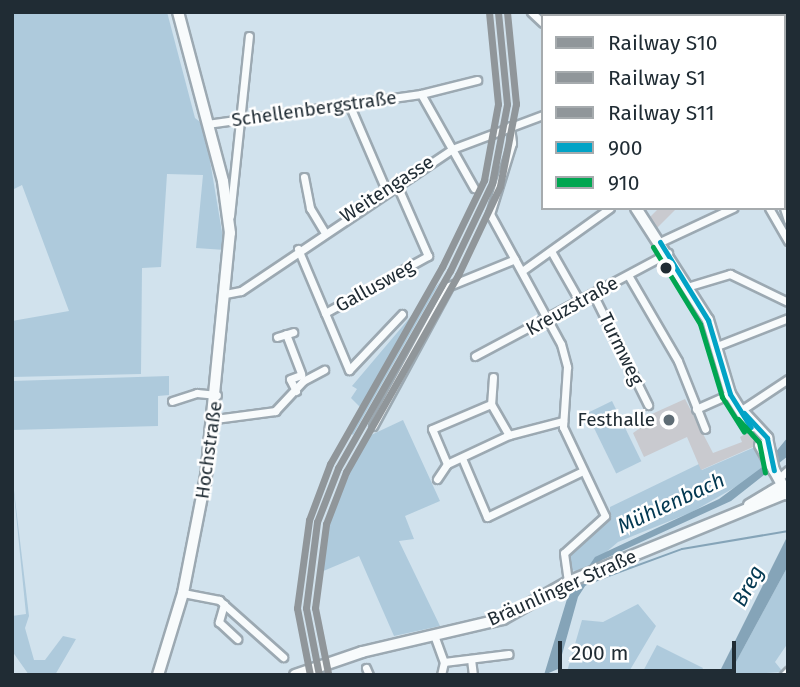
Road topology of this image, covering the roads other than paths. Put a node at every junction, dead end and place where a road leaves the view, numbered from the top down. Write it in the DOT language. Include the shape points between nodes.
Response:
graph roads {
  1 [pos="178,12"];
  2 [pos="249,36"];
  3 [pos="477,80"];
  4 [pos="421,94"];
  5 [pos="349,104"];
  6 [pos="541,116"];
  7 [pos="240,119"];
  8 [pos="207,124"];
  9 [pos="510,126"];
  10 [pos="452,149"];
  11 [pos="304,177"];
  12 [pos="396,183"];
  13 [pos="474,188"];
  14 [pos="386,190"];
  15 [pos="607,210"];
  16 [pos="637,210"];
  17 [pos="729,210"];
  18 [pos="770,210"];
  19 [pos="229,220"];
  20 [pos="324,231"];
  21 [pos="788,241"];
  22 [pos="660,242"];
  23 [pos="298,249"];
  24 [pos="551,251"];
  25 [pos="668,253"];
  26 [pos="515,259"];
  27 [pos="522,271"];
  28 [pos="628,275"];
  29 [pos="690,286"];
  30 [pos="225,294"];
  31 [pos="593,294"];
  32 [pos="580,302"];
  33 [pos="788,302"];
  34 [pos="325,313"];
  35 [pos="402,314"];
  36 [pos="788,318"];
  37 [pos="549,320"];
  38 [pos="277,337"];
  39 [pos="716,346"];
  40 [pos="475,356"];
  41 [pos="324,370"];
  42 [pos="302,377"];
  43 [pos="493,377"];
  44 [pos="788,379"];
  45 [pos="730,394"];
  46 [pos="217,395"];
  47 [pos="172,401"];
  48 [pos="491,404"];
  49 [pos="648,405"];
  50 [pos="696,409"];
  51 [pos="740,411"];
  52 [pos="215,419"];
  53 [pos="563,421"];
  54 [pos="373,426"];
  55 [pos="751,427"];
  56 [pos="705,429"];
  57 [pos="509,435"];
  58 [pos="463,458"];
  59 [pos="447,464"];
  60 [pos="788,470"];
  61 [pos="583,471"];
  62 [pos="437,479"];
  63 [pos="780,483"];
  64 [pos="573,580"];
  65 [pos="183,593"];
  66 [pos="224,604"];
  67 [pos="434,635"];
  68 [pos="237,639"];
  69 [pos="509,653"];
  70 [pos="283,657"];
  71 [pos="471,659"];
  72 [pos="444,662"];
  73 [pos="788,671"];
  74 [pos="158,675"];
  75 [pos="295,675"];
  76 [pos="441,675"];
  77 [pos="473,675"];
  78 [pos="784,675"];
  1 -- 8 [label="main road, Hochstraße"];
  2 -- 7 [label="street, Hochstraße"];
  3 -- 4 [label="street, Schellenbergstraße"];
  4 -- 5 [label="street, Schellenbergstraße"];
  4 -- 10 [label="street, Schellenbergstraße"];
  5 -- 7 [label="street, Schellenbergstraße"];
  5 -- 14 [label="street"];
  6 -- 9 [label="street, Weitengasse"];
  7 -- 8 [label="street, Schellenbergstraße"];
  7 -- 19 [label="street, Hochstraße"];
  8 -- 19 [label="main road, Hochstraße"];
  9 -- 10 [label="street, Weitengasse"];
  9 -- 26 [label="street" via="512,143 490,214"];
  10 -- 12 [label="street, Weitengasse"];
  10 -- 13 [label="street, Weitengasse"];
  11 -- 20 [label="street, Weitengasse" via="310,208"];
  12 -- 14 [label="street, Weitengasse"];
  12 -- 34 [label="street, Gallusweg" via="428,256"];
  14 -- 20 [label="street, Weitengasse"];
  15 -- 24 [label="street"];
  16 -- 22 [label="main road"];
  17 -- 22 [label="street"];
  18 -- 21 [label="street"];
  19 -- 30 [label="main road, Hochstraße"];
  20 -- 23 [label="street, Weitengasse"];
  22 -- 25 [label="main road"];
  23 -- 30 [label="street, Weitengasse" via="241,290"];
  23 -- 34 [label="street, Gallusweg"];
  24 -- 27 [label="street"];
  24 -- 32 [label="street"];
  25 -- 28 [label="street, Kreuzstraße"];
  25 -- 29 [label="main road"];
  26 -- 27 [label="street"];
  26 -- 54 [label="street" via="449,286"];
  27 -- 37 [label="street"];
  28 -- 31 [label="street, Kreuzstraße"];
  28 -- 50 [label="street" via="678,361"];
  29 -- 33 [label="street" via="730,274"];
  29 -- 39 [label="main road"];
  30 -- 46 [label="main road, Hochstraße"];
  31 -- 32 [label="street, Kreuzstraße"];
  31 -- 49 [label="street, Turmweg"];
  32 -- 37 [label="street, Kreuzstraße"];
  34 -- 35 [label="street, Gallusweg" via="349,370"];
  36 -- 39 [label="street"];
  37 -- 40 [label="street, Kreuzstraße"];
  37 -- 53 [label="street" via="567,367"];
  38 -- 42 [label="street" via="290,333"];
  39 -- 45 [label="main road"];
  41 -- 42 [label="street"];
  42 -- 52 [label="street" via="296,391 275,411"];
  43 -- 48 [label="street"];
  44 -- 51 [label="street"];
  45 -- 50 [label="street"];
  45 -- 51 [label="main road"];
  46 -- 47 [label="street" via="197,393"];
  46 -- 52 [label="main road, Hochstraße"];
  48 -- 57 [label="street"];
  48 -- 59 [label="street" via="434,426"];
  50 -- 56 [label="street"];
  51 -- 55 [label="main road"];
  51 -- 63 [label="main road" via="757,423"];
  52 -- 65 [label="main road, Hochstraße"];
  53 -- 57 [label="street"];
  53 -- 61 [label="street"];
  57 -- 58 [label="street"];
  58 -- 59 [label="street"];
  58 -- 61 [label="street" via="487,517"];
  59 -- 62 [label="street"];
  60 -- 63 [label="street"];
  61 -- 64 [label="street" via="605,516 564,553"];
  63 -- 64 [label="main road, Bräunlinger Straße" via="744,509"];
  64 -- 67 [label="main road, Bräunlinger Straße" via="503,619"];
  65 -- 66 [label="street" via="211,596"];
  65 -- 74 [label="main road, Hochstraße"];
  66 -- 68 [label="street" via="219,622"];
  66 -- 70 [label="street"];
  67 -- 72 [label="street"];
  67 -- 75 [label="main road, Bräunlinger Straße"];
  69 -- 71 [label="street"];
  71 -- 72 [label="street"];
  71 -- 77 [label="street"];
  72 -- 76 [label="street"];
  73 -- 78 [label="street"];
}
